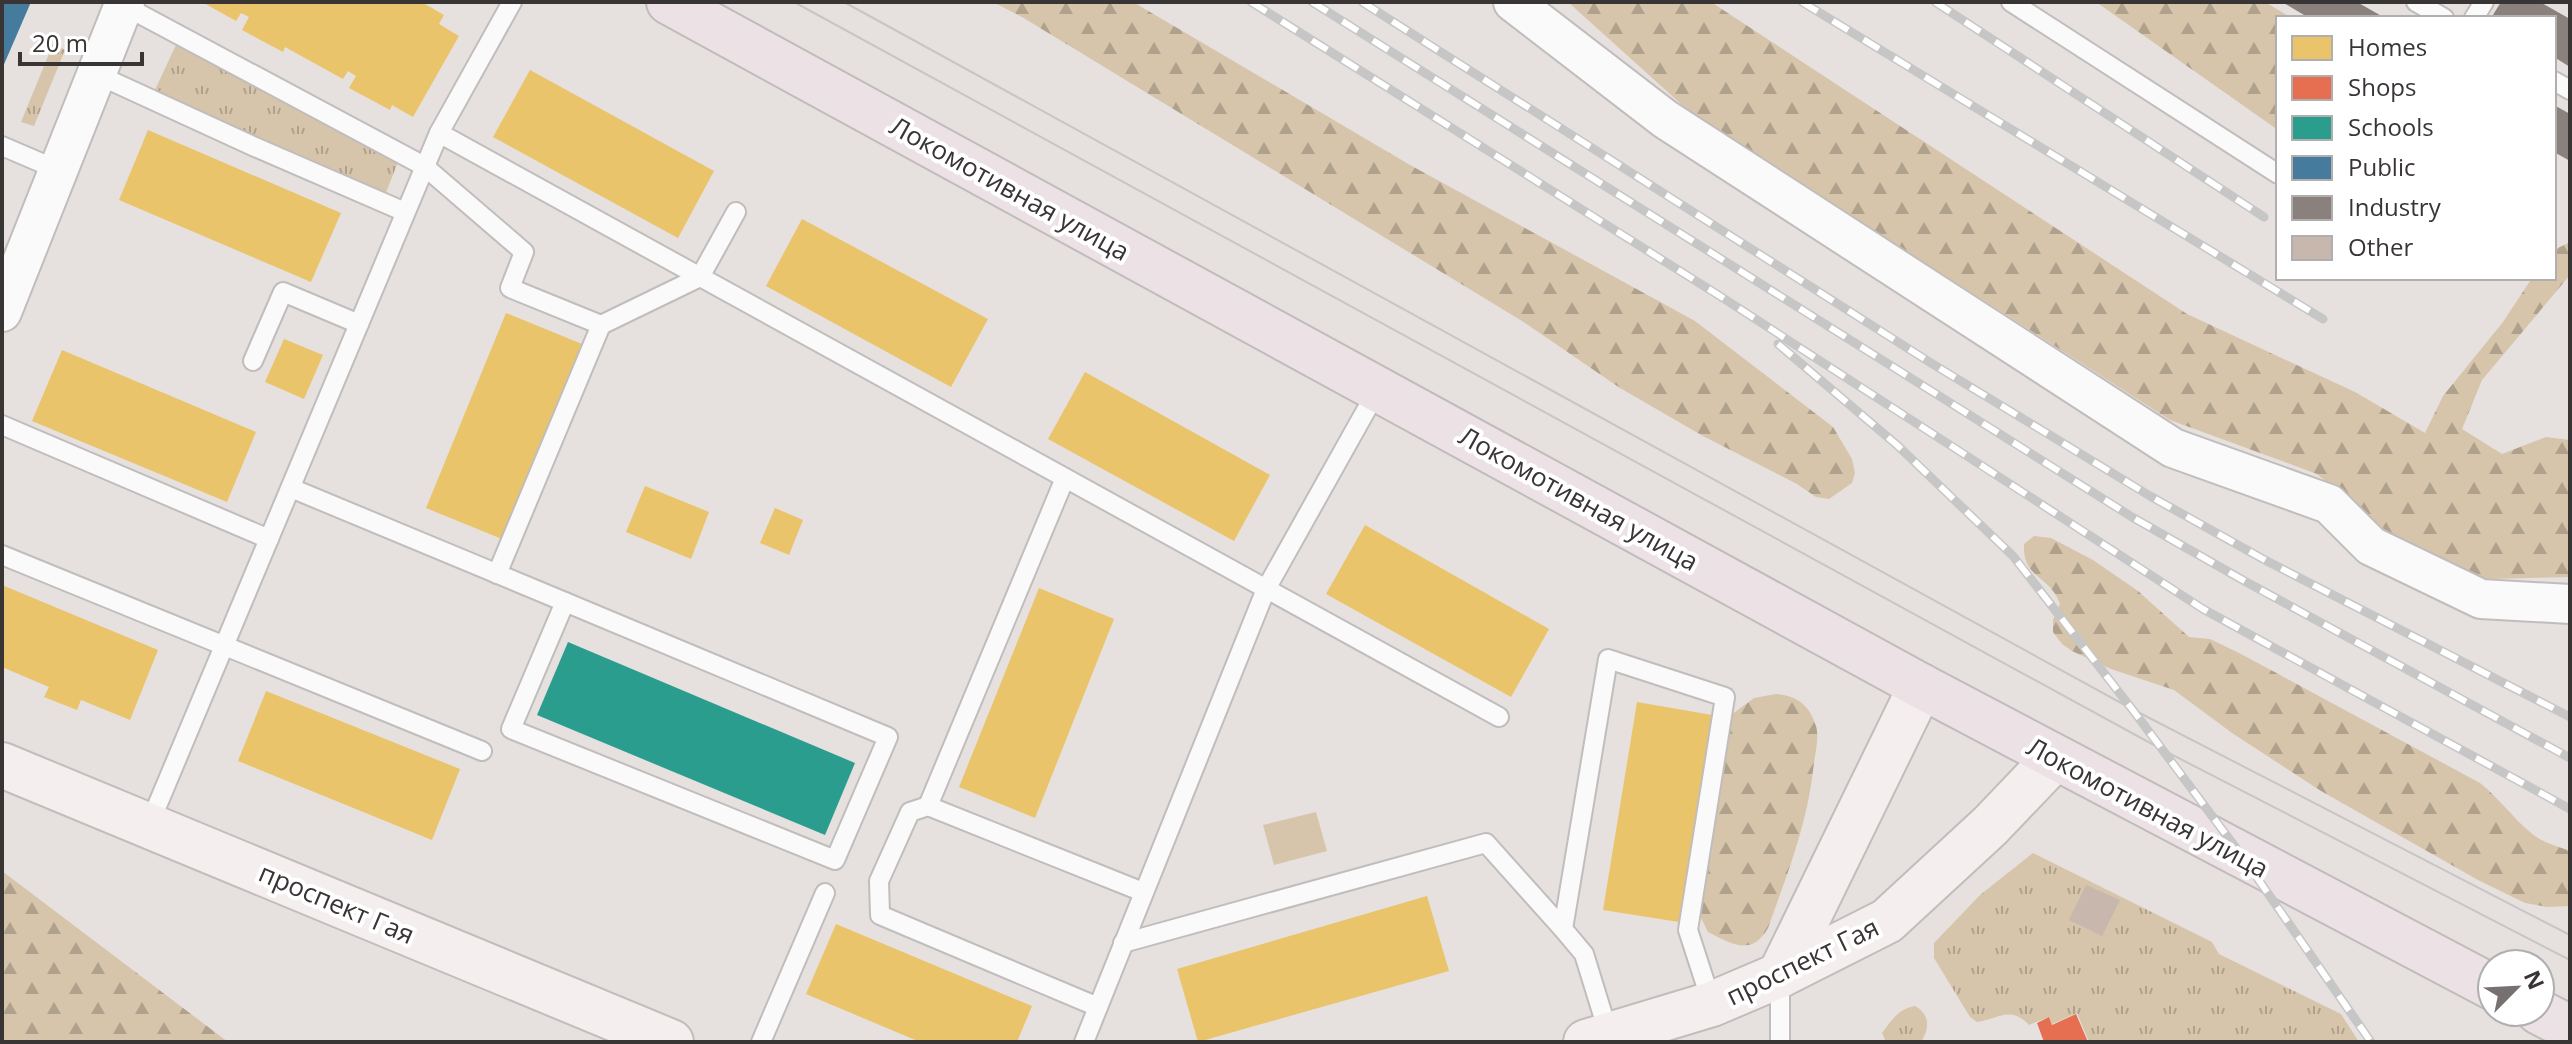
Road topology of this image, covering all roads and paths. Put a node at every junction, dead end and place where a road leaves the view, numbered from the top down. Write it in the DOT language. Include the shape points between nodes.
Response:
graph roads {
  1 [pos="512,2"];
  2 [pos="669,2"];
  3 [pos="1513,2"];
  4 [pos="2011,2"];
  5 [pos="2416,2"];
  6 [pos="124,4"];
  7 [pos="2440,16"];
  8 [pos="96,74"];
  9 [pos="439,133"];
  10 [pos="2,146"];
  11 [pos="424,166"];
  12 [pos="58,170"];
  13 [pos="2276,173"];
  14 [pos="405,212"];
  15 [pos="736,212"];
  16 [pos="700,277"];
  17 [pos="4,300"];
  18 [pos="359,324"];
  19 [pos="601,325"];
  20 [pos="253,361"];
  21 [pos="1378,389"];
  22 [pos="2,425"];
  23 [pos="1065,478"];
  24 [pos="291,488"];
  25 [pos="269,539"];
  26 [pos="2,555"];
  27 [pos="497,574"];
  28 [pos="1266,589"];
  29 [pos="565,602"];
  30 [pos="2570,604"];
  31 [pos="225,644"];
  32 [pos="1921,686"];
  33 [pos="1499,717"];
  34 [pos="482,751"];
  35 [pos="2055,758"];
  36 [pos="2,765"];
  37 [pos="928,806"];
  38 [pos="149,825"];
  39 [pos="1143,892"];
  40 [pos="825,893"];
  41 [pos="1563,929"];
  42 [pos="1123,943"];
  43 [pos="1780,975"];
  44 [pos="2476,979"];
  45 [pos="1712,1004"];
  46 [pos="1098,1007"];
  47 [pos="1597,1039"];
  48 [pos="671,1042"];
  49 [pos="761,1042"];
  50 [pos="1084,1042"];
  51 [pos="1780,1042"];
  1 -- 9 [label="lane"];
  2 -- 21 [label="main road, Локомотивная улица"];
  3 -- 30 [label="street" via="1665,119 2173,448 2329,504 2371,546 2481,599"];
  4 -- 13 [label="lane"];
  5 -- 7 [label="lane"];
  6 -- 8 [label="street"];
  6 -- 11 [label="lane"];
  8 -- 12 [label="street"];
  8 -- 14 [label="lane"];
  9 -- 11 [label="lane"];
  9 -- 16 [label="lane"];
  10 -- 12 [label="lane"];
  11 -- 14 [label="lane"];
  11 -- 19 [label="lane" via="524,252 510,288"];
  12 -- 17 [label="street"];
  14 -- 18 [label="lane"];
  15 -- 16 [label="lane"];
  16 -- 19 [label="lane"];
  16 -- 23 [label="lane"];
  18 -- 20 [label="lane" via="283,292"];
  18 -- 24 [label="lane"];
  19 -- 27 [label="lane"];
  21 -- 28 [label="lane"];
  21 -- 32 [label="main road, Локомотивная улица"];
  22 -- 25 [label="lane"];
  23 -- 28 [label="lane"];
  23 -- 37 [label="lane"];
  24 -- 25 [label="lane"];
  24 -- 27 [label="lane"];
  25 -- 31 [label="lane"];
  26 -- 31 [label="lane"];
  27 -- 29 [label="lane"];
  28 -- 33 [label="lane"];
  28 -- 39 [label="lane"];
  29 -- 29 [label="lane" via="511,729 835,860 888,737"];
  31 -- 34 [label="lane"];
  31 -- 38 [label="lane"];
  32 -- 35 [label="main road, Локомотивная улица"];
  32 -- 43 [label="main road"];
  35 -- 43 [label="main road, проспект Гая" via="1887,921"];
  35 -- 44 [label="main road, Локомотивная улица"];
  36 -- 38 [label="main road, проспект Гая"];
  37 -- 39 [label="lane"];
  37 -- 46 [label="lane" via="910,812 879,881 880,915"];
  38 -- 48 [label="main road, проспект Гая"];
  39 -- 42 [label="lane"];
  40 -- 49 [label="lane"];
  41 -- 42 [label="lane" via="1486,843"];
  41 -- 45 [label="lane" via="1608,659 1725,697 1688,930"];
  41 -- 47 [label="lane" via="1584,954"];
  42 -- 46 [label="lane"];
  43 -- 45 [label="main road, проспект Гая"];
  43 -- 51 [label="lane"];
  45 -- 47 [label="main road, проспект Гая"];
  46 -- 50 [label="lane"];
}
